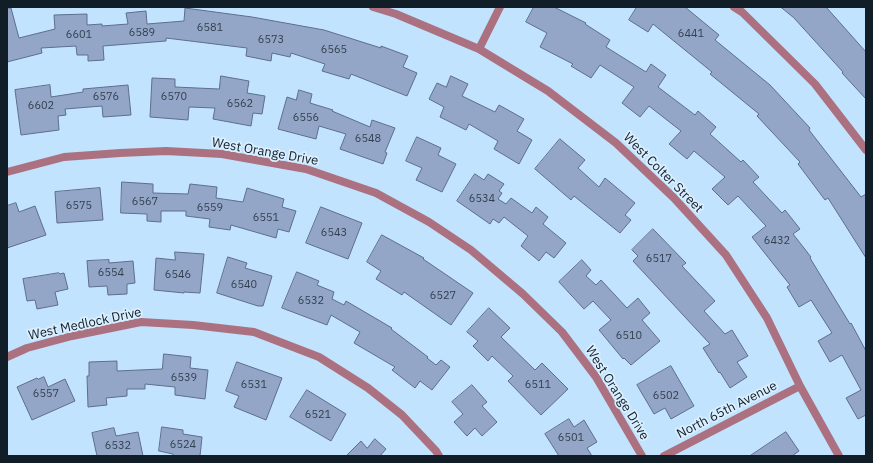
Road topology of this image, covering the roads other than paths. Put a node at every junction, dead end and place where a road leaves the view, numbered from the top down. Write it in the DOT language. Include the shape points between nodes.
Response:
graph roads {
  1 [pos="374,7"];
  2 [pos="500,7"];
  3 [pos="734,7"];
  4 [pos="479,49"];
  5 [pos="866,150"];
  6 [pos="7,172"];
  7 [pos="7,357"];
  8 [pos="800,386"];
  9 [pos="439,456"];
  10 [pos="642,456"];
  11 [pos="664,456"];
  12 [pos="839,456"];
  1 -- 4 [label="street, West Colter Street"];
  2 -- 4 [label="street"];
  3 -- 5 [label="street" via="815,84"];
  4 -- 8 [label="street, West Colter Street" via="548,91 604,133 674,198 726,255 767,318"];
  6 -- 10 [label="street, West Orange Drive" via="64,157 166,151 222,154 306,169 376,193 429,222 471,250 523,294 562,332 596,377"];
  7 -- 9 [label="street, West Medlock Drive" via="27,348 64,338 141,322 254,332 319,357 368,388 402,415"];
  8 -- 11 [label="street, North 65th Avenue"];
  8 -- 12 [label="street, West Colter Street"];
}
